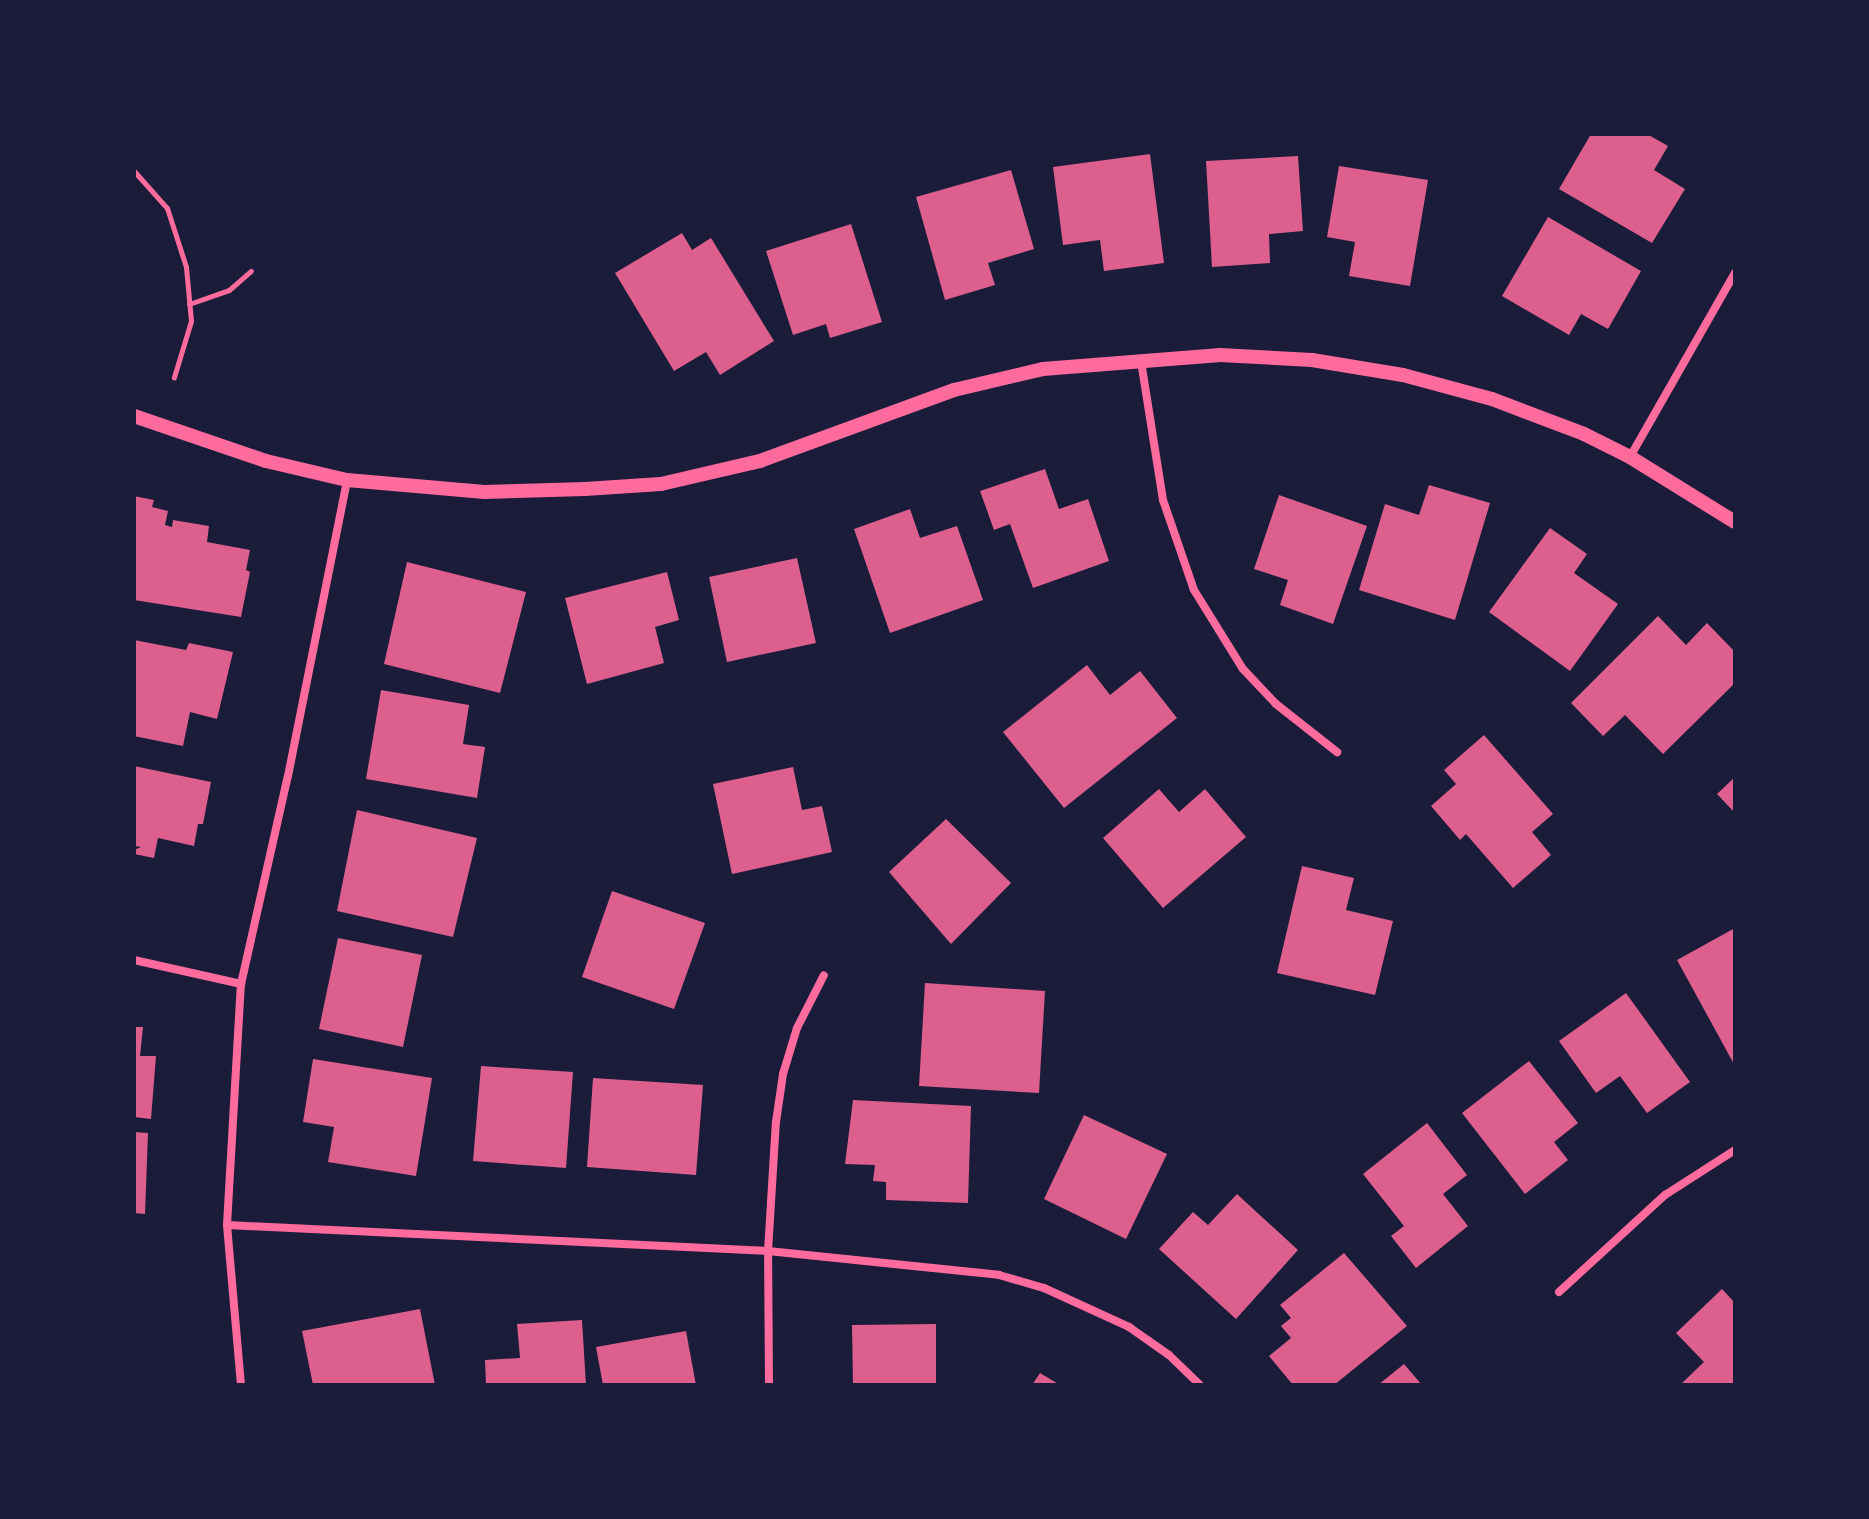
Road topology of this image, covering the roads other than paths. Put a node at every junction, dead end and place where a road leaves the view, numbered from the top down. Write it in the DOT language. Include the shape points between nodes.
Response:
graph roads {
  1 [pos="1735,273"];
  2 [pos="1141,361"];
  3 [pos="134,416"];
  4 [pos="1630,457"];
  5 [pos="347,480"];
  6 [pos="1735,522"];
  7 [pos="1337,752"];
  8 [pos="134,960"];
  9 [pos="824,975"];
  10 [pos="241,984"];
  11 [pos="1735,1150"];
  12 [pos="227,1225"];
  13 [pos="768,1251"];
  14 [pos="1559,1292"];
  15 [pos="241,1385"];
  16 [pos="769,1385"];
  17 [pos="1200,1385"];
  1 -- 4 [label="street"];
  2 -- 4 [label="street" via="1235,355 1312,360 1403,375 1492,399"];
  2 -- 5 [label="street" via="1043,369 954,390 760,461 661,484 484,492"];
  2 -- 7 [label="street" via="1163,500 1194,590 1243,669 1276,704"];
  3 -- 5 [label="street" via="266,461"];
  4 -- 6 [label="street"];
  5 -- 10 [label="street"];
  8 -- 10 [label="street"];
  9 -- 13 [label="street" via="797,1028 783,1074"];
  10 -- 12 [label="street"];
  11 -- 14 [label="street" via="1665,1195"];
  12 -- 13 [label="street"];
  12 -- 15 [label="street"];
  13 -- 16 [label="street"];
  13 -- 17 [label="street" via="999,1275 1044,1288 1129,1327"];
}
